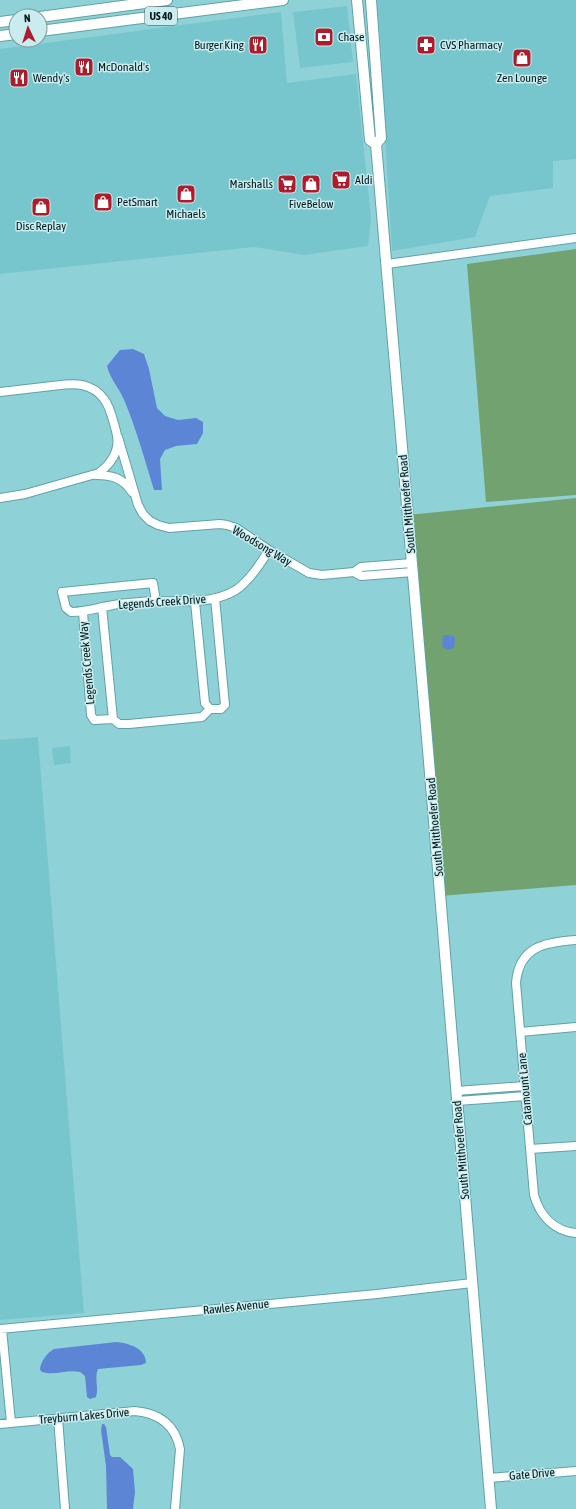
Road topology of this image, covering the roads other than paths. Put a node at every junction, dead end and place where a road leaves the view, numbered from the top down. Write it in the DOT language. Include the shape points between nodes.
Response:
graph roads {
  1 [pos="167,0"];
  2 [pos="283,0"];
  3 [pos="357,0"];
  4 [pos="363,0"];
  5 [pos="371,0"];
  6 [pos="48,16"];
  7 [pos="48,30"];
  8 [pos="377,73"];
  9 [pos="376,144"];
  10 [pos="576,238"];
  11 [pos="387,264"];
  12 [pos="0,392"];
  13 [pos="118,437"];
  14 [pos="94,475"];
  15 [pos="135,497"];
  16 [pos="0,498"];
  17 [pos="269,550"];
  18 [pos="412,568"];
  19 [pos="215,598"];
  20 [pos="156,601"];
  21 [pos="195,602"];
  22 [pos="102,607"];
  23 [pos="83,612"];
  24 [pos="210,710"];
  25 [pos="113,719"];
  26 [pos="576,940"];
  27 [pos="576,1027"];
  28 [pos="520,1032"];
  29 [pos="525,1086"];
  30 [pos="457,1096"];
  31 [pos="526,1096"];
  32 [pos="576,1146"];
  33 [pos="530,1150"];
  34 [pos="576,1233"];
  35 [pos="472,1283"];
  36 [pos="1,1329"];
  37 [pos="58,1418"];
  38 [pos="10,1423"];
  39 [pos="0,1424"];
  40 [pos="576,1471"];
  41 [pos="489,1478"];
  42 [pos="65,1509"];
  43 [pos="175,1509"];
  44 [pos="492,1509"];
  1 -- 6 [label="main road, US 40"];
  2 -- 7 [label="main road, US 40"];
  3 -- 9 [label="main road, South Mitthoefer Road" via="370,140"];
  4 -- 8 [label="main road" via="372,65"];
  5 -- 8 [label="main road, South Mitthoefer Road"];
  8 -- 9 [label="main road, South Mitthoefer Road" via="381,138"];
  9 -- 11 [label="main road, South Mitthoefer Road"];
  10 -- 11 [label="street"];
  11 -- 18 [label="main road, South Mitthoefer Road"];
  12 -- 13 [label="street" via="73,384 88,386 96,390 106,402"];
  13 -- 14 [label="street" via="113,459 106,468"];
  13 -- 15 [label="street"];
  14 -- 15 [label="street, Woodsong Way" via="116,478 124,483"];
  14 -- 16 [label="street, Woodsong Way"];
  15 -- 17 [label="street, Woodsong Way" via="146,518 158,526 172,528 227,525 236,528"];
  17 -- 18 [label="street, Woodsong Way" via="309,573 322,575 354,572 361,567"];
  17 -- 19 [label="street, Legends Creek Drive" via="248,579 228,594"];
  18 -- 30 [label="main road, South Mitthoefer Road"];
  19 -- 21 [label="street, Legends Creek Drive"];
  19 -- 24 [label="street" via="225,705 221,709"];
  20 -- 21 [label="street, Legends Creek Drive"];
  20 -- 22 [label="street, Legends Creek Drive"];
  20 -- 23 [label="street, Legends Creek Drive" via="153,583 62,592 66,608 71,612"];
  21 -- 24 [label="street" via="205,703"];
  22 -- 23 [label="street, Legends Creek Drive"];
  22 -- 25 [label="street"];
  23 -- 25 [label="street, Legends Creek Way" via="91,715 94,720"];
  24 -- 25 [label="street" via="202,717 143,723 119,724"];
  26 -- 28 [label="street, Catamount Lane" via="544,944 527,955 522,962 517,977"];
  27 -- 28 [label="street"];
  28 -- 29 [label="street, Catamount Lane"];
  29 -- 30 [label="street"];
  29 -- 31 [label="street, Catamount Lane"];
  30 -- 31 [label="street"];
  30 -- 35 [label="main road, South Mitthoefer Road"];
  31 -- 33 [label="street, Catamount Lane"];
  32 -- 33 [label="street"];
  33 -- 34 [label="street, Catamount Lane" via="534,1195 540,1213 557,1228"];
  35 -- 36 [label="street, Rawles Avenue"];
  35 -- 41 [label="main road, South Mitthoefer Road"];
  36 -- 38 [label="street"];
  37 -- 38 [label="street, Treyburn Lakes Drive"];
  37 -- 42 [label="street"];
  37 -- 43 [label="street, Treyburn Lakes Drive" via="140,1411 165,1422 175,1435 180,1449"];
  38 -- 39 [label="street, Treyburn Lakes Drive"];
  40 -- 41 [label="street, Gate Drive"];
  41 -- 44 [label="main road, South Mitthoefer Road"];
}
